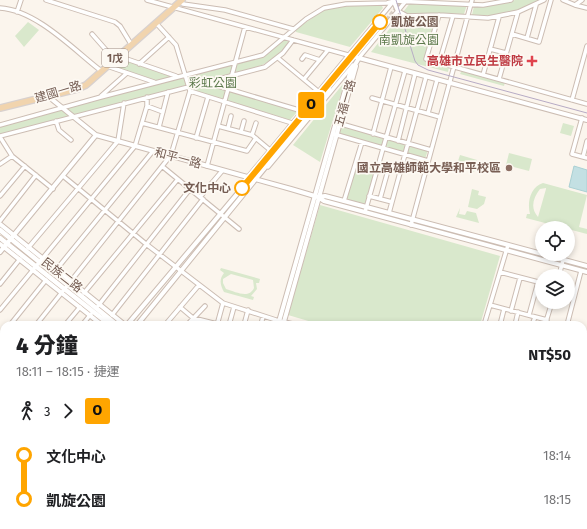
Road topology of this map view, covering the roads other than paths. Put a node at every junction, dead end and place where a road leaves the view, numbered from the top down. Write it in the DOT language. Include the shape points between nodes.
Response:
graph roads {
  1 [pos="21,0"];
  2 [pos="46,0"];
  3 [pos="147,0"];
  4 [pos="394,0"];
  5 [pos="405,0"];
  6 [pos="511,0"];
  7 [pos="544,0"];
  8 [pos="551,0"];
  9 [pos="563,0"];
  10 [pos="582,0"];
  11 [pos="434,1"];
  12 [pos="182,2"];
  13 [pos="472,2"];
  14 [pos="536,5"];
  15 [pos="575,5"];
  16 [pos="0,8"];
  17 [pos="173,8"];
  18 [pos="587,8"];
  19 [pos="398,11"];
  20 [pos="17,12"];
  21 [pos="518,12"];
  22 [pos="439,15"];
  23 [pos="453,16"];
  24 [pos="499,16"];
  25 [pos="469,17"];
  26 [pos="156,22"];
  27 [pos="245,27"];
  28 [pos="293,29"];
  29 [pos="92,34"];
  30 [pos="512,34"];
  31 [pos="169,37"];
  32 [pos="284,38"];
  33 [pos="527,38"];
  34 [pos="293,40"];
  35 [pos="131,44"];
  36 [pos="587,46"];
  37 [pos="490,49"];
  38 [pos="328,50"];
  39 [pos="353,52"];
  40 [pos="506,53"];
  41 [pos="350,56"];
  42 [pos="116,57"];
  43 [pos="278,58"];
  44 [pos="359,58"];
  45 [pos="302,59"];
  46 [pos="320,60"];
  47 [pos="235,63"];
  48 [pos="439,63"];
  49 [pos="139,64"];
  50 [pos="106,66"];
  51 [pos="392,67"];
  52 [pos="454,67"];
  53 [pos="100,70"];
  54 [pos="405,71"];
  55 [pos="127,73"];
  56 [pos="416,74"];
  57 [pos="186,75"];
  58 [pos="483,75"];
  59 [pos="177,77"];
  60 [pos="231,77"];
  61 [pos="426,77"];
  62 [pos="304,79"];
  63 [pos="499,79"];
  64 [pos="437,80"];
  65 [pos="156,82"];
  66 [pos="207,83"];
  67 [pos="450,83"];
  68 [pos="189,86"];
  69 [pos="328,88"];
  70 [pos="228,89"];
  71 [pos="190,91"];
  72 [pos="168,92"];
  73 [pos="319,92"];
  74 [pos="208,96"];
  75 [pos="49,97"];
  76 [pos="101,97"];
  77 [pos="147,97"];
  78 [pos="372,98"];
  79 [pos="572,100"];
  80 [pos="382,101"];
  81 [pos="224,102"];
  82 [pos="124,103"];
  83 [pos="587,104"];
  84 [pos="395,105"];
  85 [pos="147,106"];
  86 [pos="406,107"];
  87 [pos="0,108"];
  88 [pos="62,108"];
  89 [pos="418,110"];
  90 [pos="302,111"];
  91 [pos="163,112"];
  92 [pos="428,113"];
  93 [pos="231,116"];
  94 [pos="440,117"];
  95 [pos="73,118"];
  96 [pos="582,118"];
  97 [pos="587,120"];
  98 [pos="56,121"];
  99 [pos="244,121"];
  100 [pos="142,123"];
  101 [pos="256,123"];
  102 [pos="338,123"];
  103 [pos="0,124"];
  104 [pos="292,124"];
  105 [pos="218,126"];
  106 [pos="159,127"];
  107 [pos="228,128"];
  108 [pos="241,132"];
  109 [pos="178,133"];
  110 [pos="335,134"];
  111 [pos="374,134"];
  112 [pos="96,135"];
  113 [pos="252,135"];
  114 [pos="0,136"];
  115 [pos="386,137"];
  116 [pos="196,138"];
  117 [pos="256,138"];
  118 [pos="71,140"];
  119 [pos="118,141"];
  120 [pos="398,141"];
  121 [pos="587,141"];
  122 [pos="362,142"];
  123 [pos="213,143"];
  124 [pos="408,144"];
  125 [pos="135,146"];
  126 [pos="383,148"];
  127 [pos="270,150"];
  128 [pos="431,150"];
  129 [pos="153,151"];
  130 [pos="405,154"];
  131 [pos="12,156"];
  132 [pos="171,156"];
  133 [pos="585,157"];
  134 [pos="428,161"];
  135 [pos="0,164"];
  136 [pos="25,166"];
  137 [pos="207,166"];
  138 [pos="163,167"];
  139 [pos="222,170"];
  140 [pos="387,174"];
  141 [pos="36,175"];
  142 [pos="63,176"];
  143 [pos="178,179"];
  144 [pos="253,179"];
  145 [pos="79,188"];
  146 [pos="53,189"];
  147 [pos="190,189"];
  148 [pos="0,196"];
  149 [pos="316,196"];
  150 [pos="369,196"];
  151 [pos="92,198"];
  152 [pos="202,198"];
  153 [pos="380,199"];
  154 [pos="344,201"];
  155 [pos="392,202"];
  156 [pos="366,207"];
  157 [pos="105,209"];
  158 [pos="365,212"];
  159 [pos="220,213"];
  160 [pos="389,213"];
  161 [pos="225,218"];
  162 [pos="412,219"];
  163 [pos="0,221"];
  164 [pos="119,221"];
  165 [pos="0,224"];
  166 [pos="411,225"];
  167 [pos="239,229"];
  168 [pos="0,230"];
  169 [pos="134,234"];
  170 [pos="0,238"];
  171 [pos="9,241"];
  172 [pos="0,244"];
  173 [pos="146,244"];
  174 [pos="508,245"];
  175 [pos="28,248"];
  176 [pos="0,252"];
  177 [pos="506,252"];
  178 [pos="535,252"];
  179 [pos="159,254"];
  180 [pos="20,259"];
  181 [pos="563,261"];
  182 [pos="567,261"];
  183 [pos="37,264"];
  184 [pos="562,266"];
  185 [pos="587,266"];
  186 [pos="176,267"];
  187 [pos="561,269"];
  188 [pos="56,270"];
  189 [pos="181,271"];
  190 [pos="581,271"];
  191 [pos="500,272"];
  192 [pos="587,272"];
  193 [pos="520,278"];
  194 [pos="46,280"];
  195 [pos="535,282"];
  196 [pos="0,284"];
  197 [pos="199,285"];
  198 [pos="67,288"];
  199 [pos="84,293"];
  200 [pos="535,298"];
  201 [pos="223,303"];
  202 [pos="490,305"];
  203 [pos="205,306"];
  204 [pos="80,307"];
  205 [pos="180,307"];
  206 [pos="234,307"];
  207 [pos="504,309"];
  208 [pos="550,309"];
  209 [pos="0,310"];
  210 [pos="94,310"];
  211 [pos="248,310"];
  212 [pos="512,311"];
  213 [pos="518,312"];
  214 [pos="112,314"];
  215 [pos="529,315"];
  216 [pos="263,316"];
  217 [pos="535,316"];
  218 [pos="193,318"];
  219 [pos="547,320"];
  220 [pos="13,321"];
  221 [pos="39,321"];
  222 [pos="69,321"];
  223 [pos="85,321"];
  224 [pos="100,321"];
  225 [pos="106,321"];
  226 [pos="111,321"];
  227 [pos="121,321"];
  228 [pos="129,321"];
  229 [pos="140,321"];
  230 [pos="168,321"];
  231 [pos="190,321"];
  232 [pos="198,321"];
  233 [pos="218,321"];
  234 [pos="230,321"];
  235 [pos="245,321"];
  236 [pos="262,321"];
  237 [pos="276,321"];
  238 [pos="282,321"];
  239 [pos="485,321"];
  240 [pos="501,321"];
  241 [pos="516,321"];
  242 [pos="533,321"];
  243 [pos="568,321"];
  1 -- 20 [label="street"];
  2 -- 35 [label="street" via="115,22"];
  3 -- 17 [label="street"];
  4 -- 5 [label="street"];
  4 -- 19 [label="street"];
  4 -- 28 [label="street" via="387,3 346,4 324,8"];
  4 -- 39 [label="street"];
  5 -- 11 [label="street"];
  5 -- 19 [label="street"];
  6 -- 13 [label="street" via="483,5"];
  7 -- 14 [label="street"];
  8 -- 33 [label="street" via="539,42"];
  9 -- 15 [label="street"];
  10 -- 15 [label="street"];
  11 -- 13 [label="street"];
  12 -- 17 [label="main road, 建國一路 / 1戊"];
  12 -- 28 [label="street" via="225,10"];
  13 -- 25 [label="street"];
  14 -- 21 [label="street"];
  14 -- 33 [label="street"];
  15 -- 18 [label="street"];
  16 -- 20 [label="street"];
  17 -- 26 [label="main road, 建國一路 / 1戊"];
  17 -- 27 [label="street"];
  19 -- 22 [label="street" via="407,16"];
  19 -- 44 [label="street"];
  20 -- 53 [label="street" via="38,22"];
  21 -- 24 [label="street"];
  21 -- 30 [label="street"];
  22 -- 23 [label="street"];
  22 -- 48 [label="street" via="426,59"];
  23 -- 25 [label="street"];
  23 -- 48 [label="street"];
  24 -- 25 [label="street"];
  24 -- 37 [label="street"];
  25 -- 52 [label="street"];
  26 -- 31 [label="street"];
  26 -- 35 [label="main road, 建國一路 / 1戊"];
  27 -- 32 [label="street"];
  27 -- 47 [label="street"];
  28 -- 32 [label="street"];
  29 -- 42 [label="street"];
  30 -- 33 [label="street"];
  30 -- 40 [label="street"];
  31 -- 49 [label="street"];
  31 -- 57 [label="street" via="176,45"];
  32 -- 34 [label="street"];
  32 -- 47 [label="street" via="263,55"];
  34 -- 38 [label="street"];
  34 -- 43 [label="street"];
  35 -- 42 [label="main road, 建國一路 / 1戊"];
  36 -- 79 [label="street"];
  37 -- 40 [label="street"];
  37 -- 58 [label="street"];
  38 -- 41 [label="street"];
  38 -- 46 [label="street"];
  39 -- 41 [label="street"];
  39 -- 44 [label="street"];
  40 -- 63 [label="street"];
  41 -- 44 [label="street"];
  41 -- 73 [label="street"];
  42 -- 49 [label="street"];
  42 -- 50 [label="main road, 建國一路 / 1戊"];
  43 -- 60 [label="street" via="265,67"];
  43 -- 62 [label="street"];
  44 -- 51 [label="street"];
  44 -- 102 [label="street, 五福一路" via="350,73"];
  44 -- 144 [label="street"];
  45 -- 46 [label="street" via="305,55"];
  46 -- 62 [label="street"];
  47 -- 57 [label="street"];
  47 -- 60 [label="street"];
  48 -- 52 [label="street"];
  49 -- 59 [label="street"];
  50 -- 53 [label="main road, 建國一路 / 1戊"];
  50 -- 55 [label="street"];
  51 -- 54 [label="street"];
  51 -- 80 [label="street"];
  52 -- 58 [label="street"];
  52 -- 67 [label="street"];
  53 -- 75 [label="main road, 建國一路 / 1戊" via="81,87"];
  54 -- 56 [label="street"];
  54 -- 84 [label="street"];
  55 -- 65 [label="street"];
  55 -- 76 [label="street"];
  56 -- 61 [label="street"];
  56 -- 86 [label="street"];
  57 -- 59 [label="street"];
  57 -- 68 [label="street"];
  58 -- 63 [label="street"];
  59 -- 65 [label="street"];
  60 -- 66 [label="street"];
  60 -- 70 [label="street"];
  61 -- 64 [label="street"];
  61 -- 89 [label="street"];
  62 -- 73 [label="street"];
  63 -- 79 [label="street"];
  64 -- 67 [label="street"];
  64 -- 92 [label="street"];
  65 -- 76 [label="street"];
  66 -- 68 [label="street"];
  66 -- 70 [label="street"];
  67 -- 94 [label="street"];
  67 -- 96 [label="street"];
  68 -- 71 [label="street"];
  68 -- 72 [label="street"];
  69 -- 144 [label="street"];
  70 -- 81 [label="street"];
  70 -- 90 [label="street"];
  71 -- 74 [label="street"];
  71 -- 109 [label="street"];
  72 -- 77 [label="street"];
  72 -- 91 [label="street"];
  73 -- 90 [label="street"];
  74 -- 81 [label="street"];
  74 -- 116 [label="street"];
  75 -- 87 [label="main road, 建國一路 / 1戊"];
  75 -- 88 [label="street, 和平一路"];
  76 -- 88 [label="street"];
  77 -- 82 [label="street"];
  77 -- 85 [label="street"];
  78 -- 80 [label="street"];
  79 -- 83 [label="street"];
  80 -- 84 [label="street"];
  80 -- 111 [label="street"];
  81 -- 104 [label="street"];
  81 -- 105 [label="street"];
  82 -- 95 [label="street"];
  82 -- 119 [label="street"];
  84 -- 86 [label="street"];
  84 -- 115 [label="street"];
  85 -- 91 [label="street"];
  85 -- 100 [label="street"];
  86 -- 89 [label="street"];
  86 -- 120 [label="street"];
  88 -- 95 [label="street, 和平一路"];
  88 -- 103 [label="street"];
  89 -- 92 [label="street"];
  89 -- 124 [label="street"];
  90 -- 104 [label="street"];
  91 -- 106 [label="street"];
  92 -- 94 [label="street"];
  93 -- 107 [label="street"];
  94 -- 128 [label="street"];
  95 -- 98 [label="street"];
  95 -- 112 [label="street, 和平一路"];
  96 -- 97 [label="street"];
  96 -- 133 [label="street" via="572,154"];
  98 -- 114 [label="street"];
  98 -- 118 [label="street" via="59,130"];
  99 -- 108 [label="street"];
  100 -- 106 [label="street"];
  100 -- 125 [label="street"];
  101 -- 113 [label="street"];
  102 -- 110 [label="street, 五福一路"];
  102 -- 111 [label="street"];
  104 -- 127 [label="street"];
  105 -- 107 [label="street"];
  105 -- 123 [label="street"];
  106 -- 109 [label="street"];
  107 -- 108 [label="street"];
  108 -- 113 [label="street"];
  109 -- 116 [label="street"];
  109 -- 132 [label="street"];
  110 -- 122 [label="street"];
  110 -- 149 [label="street, 五福一路"];
  111 -- 115 [label="street"];
  112 -- 119 [label="street, 和平一路"];
  112 -- 142 [label="street"];
  113 -- 117 [label="street"];
  114 -- 131 [label="street"];
  115 -- 120 [label="street"];
  115 -- 126 [label="street"];
  116 -- 123 [label="street"];
  117 -- 123 [label="street" via="247,151"];
  117 -- 127 [label="street"];
  119 -- 125 [label="street, 和平一路"];
  119 -- 145 [label="street"];
  120 -- 124 [label="street"];
  121 -- 133 [label="street"];
  122 -- 126 [label="street"];
  122 -- 154 [label="street"];
  123 -- 137 [label="street"];
  124 -- 128 [label="street"];
  124 -- 130 [label="street"];
  125 -- 129 [label="street, 和平一路"];
  125 -- 151 [label="street"];
  126 -- 130 [label="street"];
  126 -- 150 [label="street"];
  127 -- 144 [label="street"];
  128 -- 134 [label="street"];
  129 -- 132 [label="street, 和平一路"];
  129 -- 157 [label="street"];
  130 -- 134 [label="street"];
  130 -- 155 [label="street"];
  131 -- 135 [label="street"];
  131 -- 136 [label="street"];
  132 -- 137 [label="street, 和平一路"];
  132 -- 138 [label="street"];
  134 -- 162 [label="street"];
  136 -- 141 [label="street"];
  136 -- 148 [label="street"];
  137 -- 139 [label="street, 和平一路"];
  138 -- 143 [label="street"];
  138 -- 164 [label="street"];
  139 -- 144 [label="street, 和平一路"];
  139 -- 152 [label="street"];
  140 -- 153 [label="street"];
  141 -- 146 [label="street"];
  141 -- 163 [label="street"];
  142 -- 145 [label="street"];
  142 -- 146 [label="street"];
  143 -- 147 [label="street"];
  143 -- 169 [label="street"];
  144 -- 149 [label="street, 和平一路"];
  144 -- 159 [label="street" via="243,185"];
  144 -- 161 [label="street" via="248,190"];
  145 -- 151 [label="street"];
  145 -- 175 [label="street"];
  146 -- 171 [label="street"];
  147 -- 152 [label="street"];
  147 -- 173 [label="street"];
  149 -- 154 [label="street, 和平一路"];
  149 -- 158 [label="street, 和平一路" via="324,201"];
  149 -- 238 [label="street, 五福一路"];
  150 -- 153 [label="street"];
  150 -- 156 [label="street"];
  151 -- 157 [label="street"];
  151 -- 183 [label="street"];
  152 -- 159 [label="street"];
  152 -- 179 [label="street"];
  153 -- 155 [label="street"];
  154 -- 156 [label="street, 和平一路"];
  155 -- 160 [label="street"];
  156 -- 158 [label="street"];
  156 -- 160 [label="street, 和平一路"];
  157 -- 164 [label="street"];
  157 -- 188 [label="street"];
  158 -- 166 [label="street, 和平一路"];
  159 -- 161 [label="street"];
  159 -- 186 [label="street"];
  160 -- 162 [label="street, 和平一路"];
  161 -- 167 [label="street"];
  161 -- 189 [label="street"];
  162 -- 166 [label="street"];
  162 -- 174 [label="street, 和平一路"];
  164 -- 169 [label="street"];
  164 -- 198 [label="street"];
  165 -- 171 [label="street, 民族二路"];
  166 -- 177 [label="street, 和平一路"];
  168 -- 171 [label="main road, 民族二路"];
  169 -- 173 [label="street"];
  169 -- 199 [label="street"];
  170 -- 171 [label="main road, 民族二路"];
  171 -- 172 [label="street, 民族二路"];
  171 -- 175 [label="street, 民族二路"];
  171 -- 176 [label="street"];
  171 -- 180 [label="street, 民族二路"];
  171 -- 183 [label="main road, 民族二路"];
  173 -- 179 [label="street"];
  173 -- 210 [label="street"];
  174 -- 177 [label="street"];
  174 -- 178 [label="street, 和平一路"];
  175 -- 183 [label="street, 民族二路"];
  177 -- 184 [label="street, 和平一路"];
  177 -- 191 [label="street"];
  179 -- 186 [label="street"];
  179 -- 214 [label="street"];
  180 -- 183 [label="street, 民族二路"];
  180 -- 196 [label="street"];
  181 -- 184 [label="street"];
  182 -- 185 [label="street, 和平一路"];
  183 -- 188 [label="street, 民族二路"];
  183 -- 194 [label="street, 民族二路"];
  183 -- 198 [label="main road, 民族二路"];
  183 -- 209 [label="street"];
  184 -- 187 [label="street"];
  184 -- 190 [label="street, 和平一路"];
  186 -- 189 [label="street"];
  186 -- 228 [label="street"];
  188 -- 198 [label="street, 民族二路"];
  189 -- 197 [label="street"];
  189 -- 229 [label="street"];
  190 -- 192 [label="street, 和平一路"];
  190 -- 243 [label="street"];
  191 -- 193 [label="street"];
  191 -- 202 [label="street"];
  193 -- 195 [label="street"];
  193 -- 212 [label="street"];
  194 -- 198 [label="street, 民族二路"];
  194 -- 220 [label="street"];
  197 -- 201 [label="street"];
  197 -- 205 [label="street"];
  198 -- 199 [label="street, 民族二路"];
  198 -- 204 [label="street, 民族二路"];
  198 -- 210 [label="main road, 民族二路"];
  198 -- 221 [label="street"];
  199 -- 210 [label="street, 民族二路"];
  200 -- 215 [label="street"];
  201 -- 206 [label="street"];
  201 -- 233 [label="street"];
  202 -- 207 [label="street"];
  202 -- 239 [label="street"];
  203 -- 218 [label="street"];
  204 -- 210 [label="street, 民族二路"];
  204 -- 222 [label="street"];
  205 -- 218 [label="street"];
  205 -- 230 [label="street"];
  206 -- 211 [label="street"];
  206 -- 234 [label="street"];
  207 -- 212 [label="street"];
  207 -- 240 [label="street"];
  208 -- 219 [label="street"];
  210 -- 214 [label="street, 民族二路"];
  210 -- 223 [label="street"];
  210 -- 224 [label="street, 民族二路"];
  210 -- 225 [label="main road, 民族二路"];
  210 -- 226 [label="main road, 民族二路"];
  211 -- 216 [label="street"];
  211 -- 235 [label="street"];
  212 -- 213 [label="street"];
  213 -- 215 [label="street"];
  213 -- 241 [label="street"];
  214 -- 227 [label="street, 民族二路"];
  215 -- 217 [label="street"];
  216 -- 236 [label="street"];
  216 -- 237 [label="street"];
  217 -- 219 [label="street"];
  217 -- 242 [label="street"];
  218 -- 231 [label="street"];
  218 -- 232 [label="street"];
}
